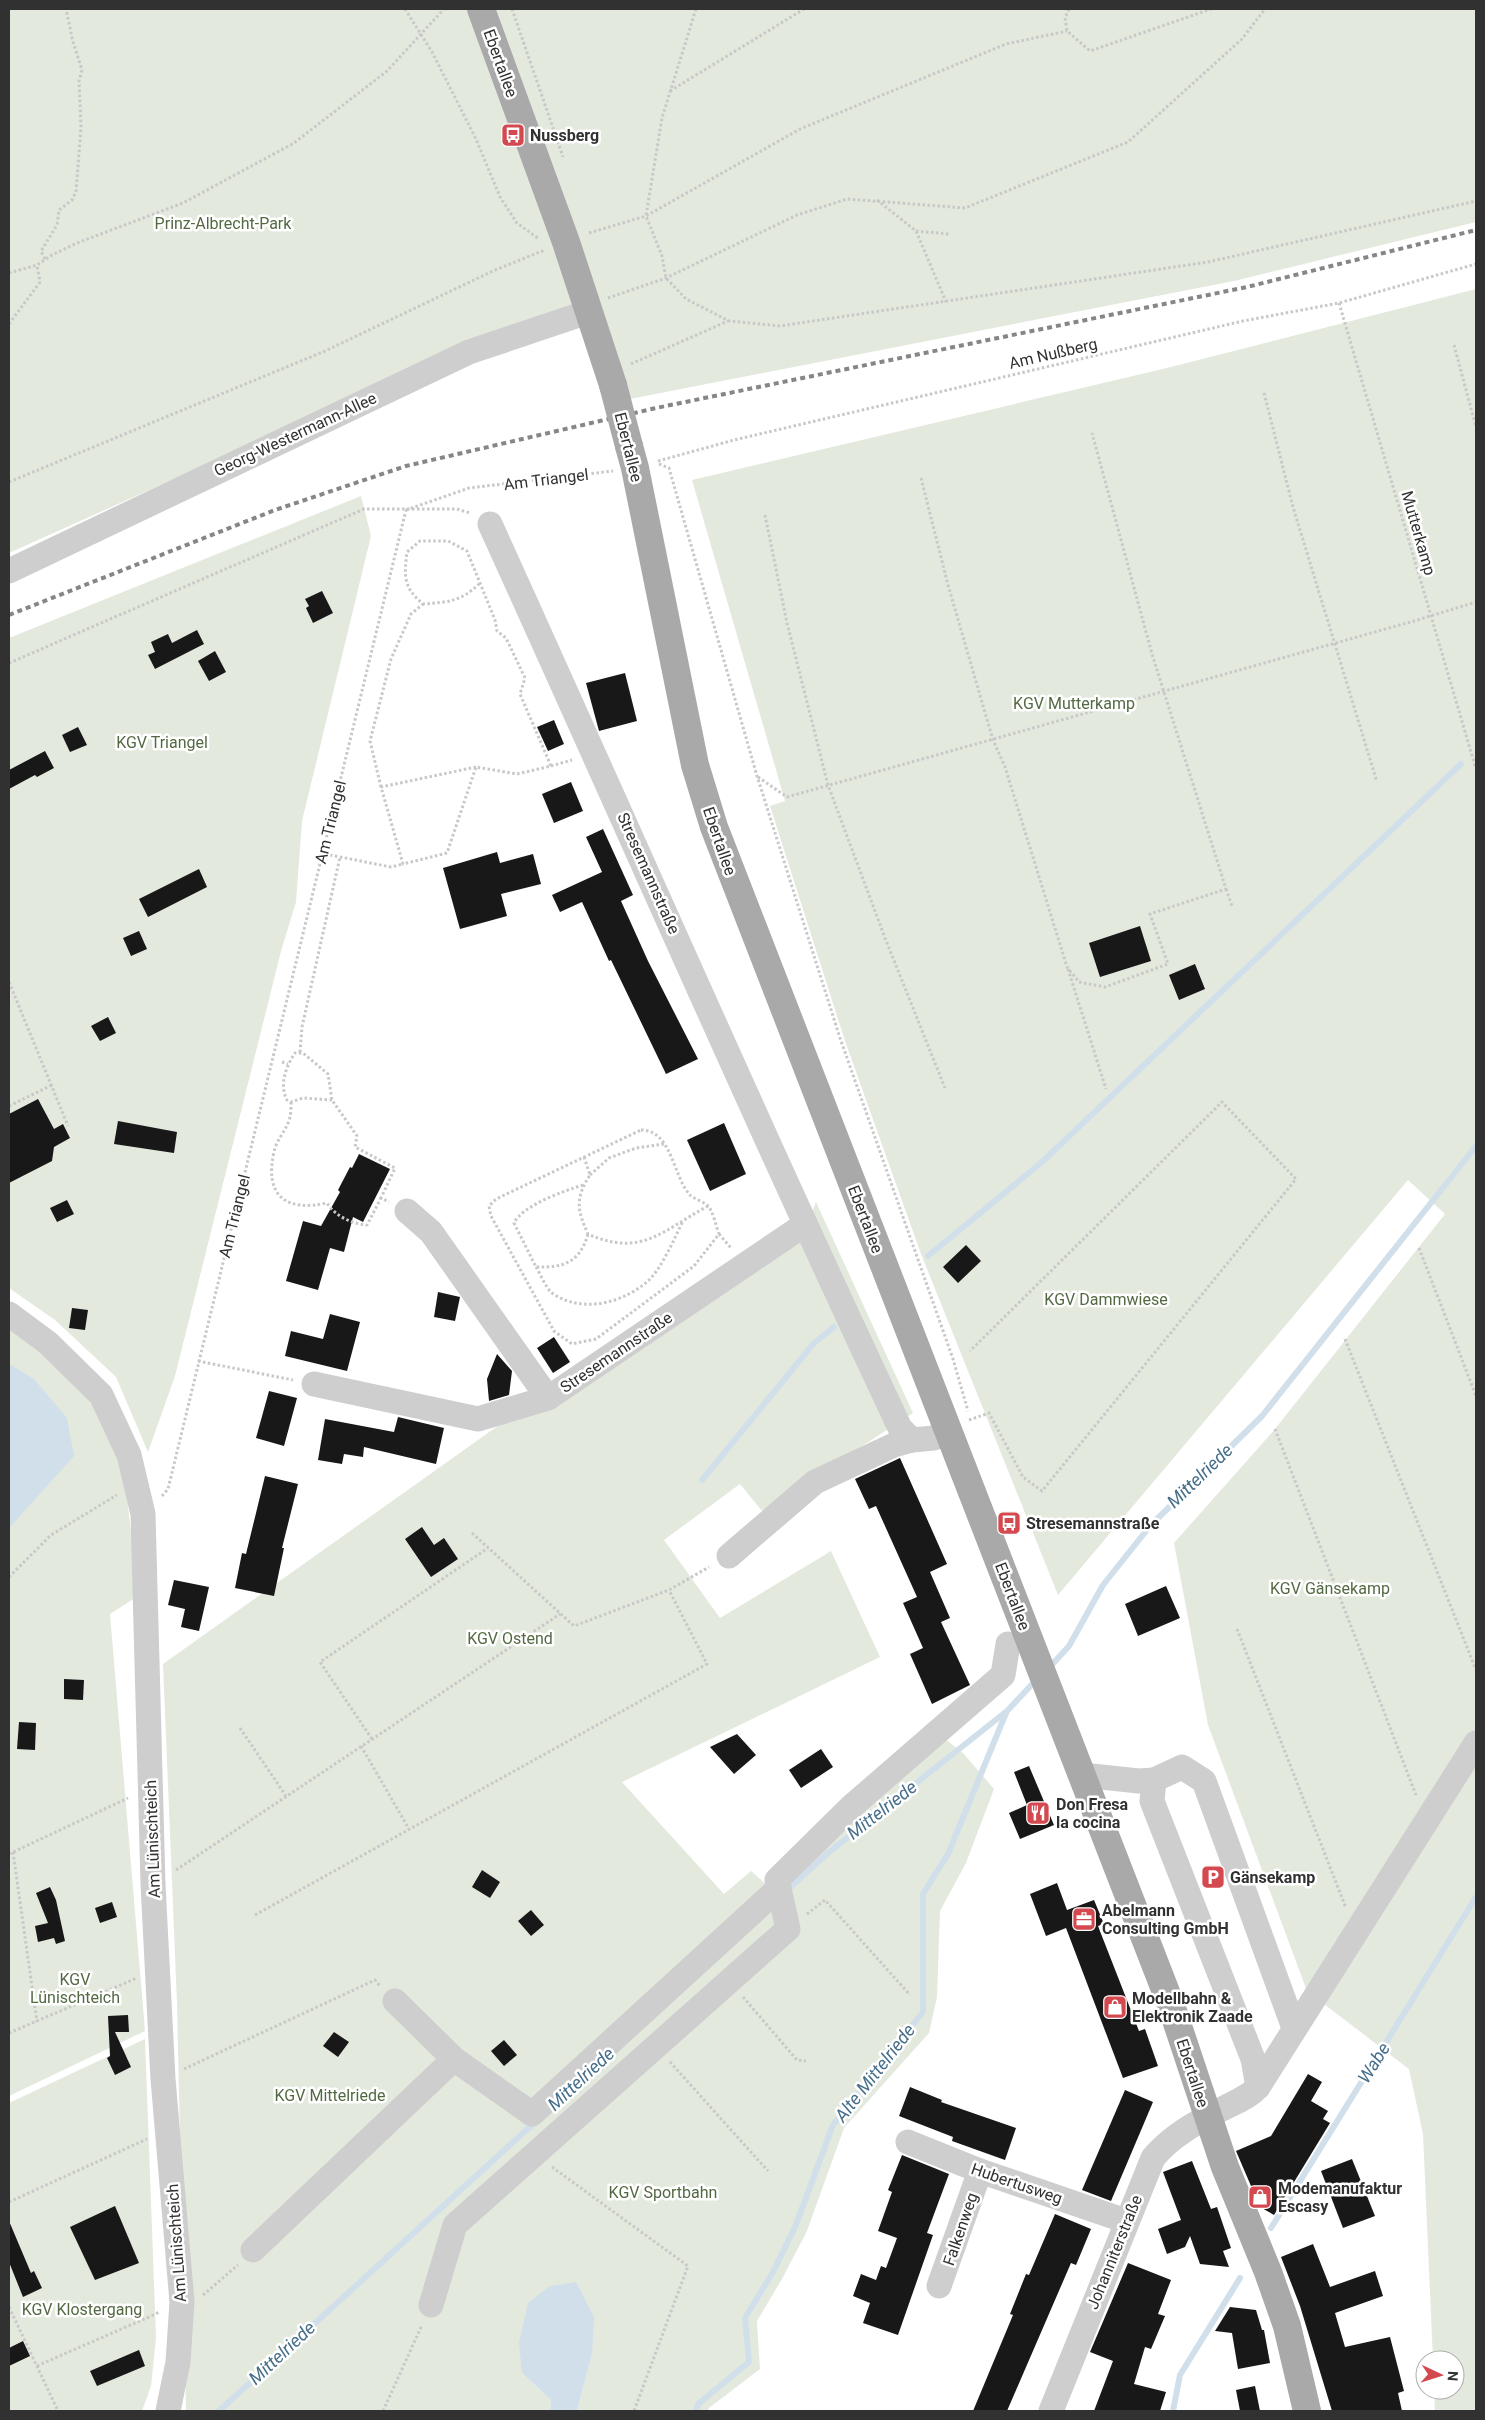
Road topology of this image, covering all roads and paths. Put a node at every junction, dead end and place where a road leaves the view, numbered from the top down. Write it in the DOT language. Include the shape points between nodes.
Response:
graph roads {
  1 [pos="66,9"];
  2 [pos="405,9"];
  3 [pos="444,9"];
  4 [pos="482,9"];
  5 [pos="696,9"];
  6 [pos="804,9"];
  7 [pos="1069,9"];
  8 [pos="1211,9"];
  9 [pos="1265,9"];
  10 [pos="1067,32"];
  11 [pos="419,34"];
  12 [pos="669,92"];
  13 [pos="877,200"];
  14 [pos="1476,201"];
  15 [pos="646,216"];
  16 [pos="916,231"];
  17 [pos="589,234"];
  18 [pos="949,234"];
  19 [pos="545,243"];
  20 [pos="552,248"];
  21 [pos="45,259"];
  22 [pos="1476,264"];
  23 [pos="37,265"];
  24 [pos="9,273"];
  25 [pos="666,278"];
  26 [pos="946,302"];
  27 [pos="1339,303"];
  28 [pos="598,305"];
  29 [pos="728,321"];
  30 [pos="9,324"];
  31 [pos="1454,345"];
  32 [pos="621,375"];
  33 [pos="1264,393"];
  34 [pos="1476,427"];
  35 [pos="1092,433"];
  36 [pos="646,460"];
  37 [pos="921,478"];
  38 [pos="9,482"];
  39 [pos="406,510"];
  40 [pos="461,510"];
  41 [pos="765,515"];
  42 [pos="490,524"];
  43 [pos="9,571"];
  44 [pos="479,584"];
  45 [pos="1476,602"];
  46 [pos="422,604"];
  47 [pos="1430,616"];
  48 [pos="1333,643"];
  49 [pos="9,663"];
  50 [pos="1163,692"];
  51 [pos="993,740"];
  52 [pos="476,767"];
  53 [pos="1476,769"];
  54 [pos="757,776"];
  55 [pos="1376,782"];
  56 [pos="828,785"];
  57 [pos="380,787"];
  58 [pos="330,855"];
  59 [pos="340,857"];
  60 [pos="403,864"];
  61 [pos="1226,889"];
  62 [pos="1232,906"];
  63 [pos="1068,966"];
  64 [pos="9,982"];
  65 [pos="300,1052"];
  66 [pos="282,1062"];
  67 [pos="288,1064"];
  68 [pos="52,1085"];
  69 [pos="945,1088"];
  70 [pos="1106,1088"];
  71 [pos="332,1100"];
  72 [pos="291,1102"];
  73 [pos="9,1106"];
  74 [pos="68,1126"];
  75 [pos="664,1144"];
  76 [pos="584,1157"];
  77 [pos="590,1175"];
  78 [pos="584,1185"];
  79 [pos="381,1198"];
  80 [pos="708,1206"];
  81 [pos="407,1211"];
  82 [pos="684,1219"];
  83 [pos="804,1225"];
  84 [pos="588,1234"];
  85 [pos="1419,1248"];
  86 [pos="536,1267"];
  87 [pos="9,1314"];
  88 [pos="1345,1339"];
  89 [pos="970,1351"];
  90 [pos="198,1362"];
  91 [pos="314,1384"];
  92 [pos="1476,1396"];
  93 [pos="548,1398"];
  94 [pos="962,1423"];
  95 [pos="1275,1429"];
  96 [pos="912,1440"];
  97 [pos="136,1483"];
  98 [pos="144,1514"];
  99 [pos="472,1533"];
  100 [pos="488,1548"];
  101 [pos="730,1556"];
  102 [pos="9,1577"];
  103 [pos="669,1590"];
  104 [pos="560,1614"];
  105 [pos="1237,1629"];
  106 [pos="1008,1644"];
  107 [pos="1476,1670"];
  108 [pos="240,1728"];
  109 [pos="372,1739"];
  110 [pos="1476,1743"];
  111 [pos="361,1746"];
  112 [pos="1082,1775"];
  113 [pos="1154,1780"];
  114 [pos="149,1788"];
  115 [pos="286,1796"];
  116 [pos="1427,1822"];
  117 [pos="409,1829"];
  118 [pos="13,1852"];
  119 [pos="9,1854"];
  120 [pos="153,1884"];
  121 [pos="781,1896"];
  122 [pos="255,1915"];
  123 [pos="788,1929"];
  124 [pos="1356,1934"];
  125 [pos="158,1968"];
  126 [pos="729,1982"];
  127 [pos="910,1995"];
  128 [pos="395,2001"];
  129 [pos="37,2022"];
  130 [pos="1294,2028"];
  131 [pos="9,2033"];
  132 [pos="657,2046"];
  133 [pos="454,2059"];
  134 [pos="806,2060"];
  135 [pos="163,2079"];
  136 [pos="1258,2087"];
  137 [pos="1208,2117"];
  138 [pos="168,2130"];
  139 [pos="908,2142"];
  140 [pos="535,2155"];
  141 [pos="980,2171"];
  142 [pos="768,2172"];
  143 [pos="9,2202"];
  144 [pos="1126,2221"];
  145 [pos="254,2250"];
  146 [pos="940,2286"];
  147 [pos="182,2302"];
  148 [pos="431,2305"];
  149 [pos="9,2307"];
  150 [pos="37,2366"];
  151 [pos="58,2411"];
  152 [pos="168,2411"];
  153 [pos="383,2411"];
  154 [pos="634,2411"];
  155 [pos="1051,2411"];
  156 [pos="1307,2411"];
  1 -- 21 [label="path" via="82,70 79,81 82,126 79,169 76,192 72,200 59,210 57,224 42,251"];
  2 -- 11 [label="path"];
  3 -- 11 [label="path"];
  4 -- 28 [label="main road, Ebertallee" via="566,242"];
  5 -- 12 [label="path"];
  6 -- 12 [label="path"];
  7 -- 10 [label="path" via="1065,18"];
  8 -- 10 [label="path" via="1090,51"];
  9 -- 13 [label="path" via="1242,39 1128,142 964,208"];
  10 -- 15 [label="path" via="1006,44 800,129"];
  11 -- 19 [label="path" via="432,52 476,138 500,197 517,223"];
  11 -- 21 [label="path" via="387,71 294,143 183,203 77,243"];
  12 -- 15 [label="path"];
  13 -- 16 [label="path"];
  13 -- 25 [label="path" via="847,199 797,214"];
  14 -- 26 [label="path" via="1208,262"];
  15 -- 17 [label="path"];
  15 -- 25 [label="path" via="662,256"];
  16 -- 18 [label="path"];
  16 -- 26 [label="path"];
  20 -- 38 [label="path" via="495,270 326,351"];
  21 -- 23 [label="path"];
  22 -- 27 [label="path, Am Nußberg"];
  23 -- 24 [label="path"];
  23 -- 30 [label="path" via="40,282"];
  25 -- 28 [label="path"];
  25 -- 29 [label="path" via="686,299"];
  26 -- 29 [label="path" via="781,326"];
  27 -- 36 [label="path, Am Nußberg" via="1243,321"];
  27 -- 47 [label="path, Mutterkamp"];
  28 -- 32 [label="main road, Ebertallee"];
  28 -- 43 [label="street, Georg-Westermann-Allee" via="469,352"];
  29 -- 32 [label="path"];
  31 -- 34 [label="path"];
  32 -- 36 [label="main road, Ebertallee, bridge"];
  33 -- 48 [label="path"];
  35 -- 50 [label="path"];
  36 -- 39 [label="path, Am Triangel" via="469,488"];
  36 -- 54 [label="path" via="670,468"];
  36 -- 94 [label="main road, Ebertallee" via="695,765 714,827"];
  37 -- 51 [label="path"];
  39 -- 40 [label="path"];
  39 -- 49 [label="path" via="364,509"];
  39 -- 90 [label="path, Am Triangel"];
  41 -- 56 [label="path" via="787,623"];
  42 -- 83 [label="street, Stresemannstraße"];
  44 -- 46 [label="path" via="467,596 449,602"];
  44 -- 46 [label="path" via="467,551 448,541 420,541 406,552 404,580"];
  44 -- 52 [label="path" via="497,631 506,638 524,678 520,694 551,766 517,774"];
  45 -- 47 [label="path"];
  46 -- 57 [label="path" via="411,614 391,659 370,741"];
  47 -- 48 [label="path"];
  47 -- 53 [label="path, Mutterkamp"];
  48 -- 50 [label="path"];
  48 -- 55 [label="path"];
  50 -- 51 [label="path"];
  50 -- 61 [label="path"];
  51 -- 56 [label="path"];
  51 -- 63 [label="path" via="1005,767"];
  52 -- 57 [label="path"];
  52 -- 60 [label="path" via="447,853"];
  54 -- 56 [label="path" via="787,798"];
  54 -- 94 [label="path" via="840,1038 953,1359 968,1410"];
  56 -- 69 [label="path"];
  57 -- 60 [label="path"];
  58 -- 59 [label="path"];
  59 -- 60 [label="path" via="391,867"];
  59 -- 65 [label="path" via="302,1027"];
  61 -- 62 [label="path"];
  61 -- 63 [label="path" via="1150,914 1168,964 1104,987 1079,982"];
  63 -- 70 [label="path"];
  64 -- 68 [label="path"];
  65 -- 67 [label="path" via="295,1053"];
  65 -- 71 [label="path" via="328,1074"];
  66 -- 67 [label="path"];
  67 -- 72 [label="path" via="283,1088"];
  68 -- 73 [label="path"];
  68 -- 74 [label="path"];
  71 -- 72 [label="path" via="304,1098"];
  71 -- 79 [label="path" via="354,1128 357,1136 355,1147 395,1168"];
  72 -- 79 [label="path" via="290,1118 274,1151 270,1179 280,1196 293,1205 327,1203 343,1218 367,1225"];
  75 -- 76 [label="path" via="656,1133 641,1130"];
  75 -- 77 [label="path" via="636,1148 609,1158"];
  75 -- 80 [label="path" via="690,1195"];
  76 -- 77 [label="path"];
  76 -- 80 [label="path" via="496,1199 489,1206 491,1216 554,1331 572,1344 596,1339 694,1266 719,1234"];
  77 -- 78 [label="path"];
  78 -- 84 [label="path" via="580,1191 579,1214"];
  78 -- 86 [label="path" via="563,1191 518,1214 514,1223"];
  79 -- 81 [label="path"];
  80 -- 82 [label="path"];
  81 -- 93 [label="street, Stresemannstraße" via="431,1232"];
  82 -- 84 [label="path" via="656,1238 628,1244 603,1241"];
  82 -- 86 [label="path" via="650,1280 626,1297 602,1304 572,1302 551,1292"];
  83 -- 93 [label="street, Stresemannstraße"];
  83 -- 96 [label="street, Stresemannstraße" via="900,1428"];
  84 -- 86 [label="path" via="584,1247 572,1261 554,1268"];
  85 -- 92 [label="path"];
  87 -- 97 [label="street, Am Lünischteich" via="48,1343 101,1395 129,1455"];
  88 -- 107 [label="path"];
  89 -- 94 [label="path" via="1222,1102 1296,1179 1042,1491 1022,1477 989,1413"];
  90 -- 91 [label="path"];
  90 -- 98 [label="path, Am Triangel" via="168,1489"];
  91 -- 93 [label="street" via="478,1419"];
  94 -- 96 [label="street" via="934,1438"];
  94 -- 112 [label="main road, Ebertallee" via="1035,1654"];
  95 -- 116 [label="path"];
  96 -- 101 [label="street" via="894,1445 815,1482"];
  97 -- 98 [label="street, Am Lünischteich"];
  97 -- 102 [label="path" via="51,1535"];
  98 -- 114 [label="street, Am Lünischteich"];
  99 -- 100 [label="path"];
  100 -- 104 [label="path"];
  100 -- 109 [label="path" via="320,1662"];
  101 -- 103 [label="path"];
  103 -- 104 [label="path" via="574,1626"];
  103 -- 117 [label="path" via="707,1664"];
  104 -- 109 [label="path"];
  105 -- 124 [label="path"];
  106 -- 121 [label="street" via="1003,1675 851,1807 777,1880"];
  108 -- 115 [label="path"];
  109 -- 111 [label="path"];
  110 -- 116 [label="street"];
  111 -- 115 [label="path"];
  111 -- 117 [label="path"];
  112 -- 113 [label="street"];
  112 -- 137 [label="main road, Ebertallee" via="1171,2005"];
  113 -- 130 [label="street" via="1182,1768 1204,1781"];
  113 -- 136 [label="street" via="1152,1801 1252,2059"];
  114 -- 118 [label="path"];
  114 -- 120 [label="street, Am Lünischteich"];
  115 -- 120 [label="path"];
  116 -- 124 [label="street"];
  117 -- 122 [label="path"];
  118 -- 119 [label="path"];
  118 -- 129 [label="path"];
  120 -- 125 [label="street, Am Lünischteich"];
  121 -- 123 [label="street"];
  121 -- 133 [label="street" via="532,2114"];
  123 -- 126 [label="street"];
  123 -- 127 [label="path" via="825,1900"];
  124 -- 130 [label="street"];
  125 -- 129 [label="path"];
  125 -- 135 [label="street, Am Lünischteich"];
  126 -- 132 [label="street"];
  126 -- 134 [label="path" via="797,2060"];
  128 -- 133 [label="street"];
  128 -- 135 [label="path" via="375,1980"];
  129 -- 131 [label="path"];
  130 -- 136 [label="street"];
  132 -- 140 [label="street"];
  132 -- 142 [label="path"];
  133 -- 145 [label="street"];
  135 -- 138 [label="street, Am Lünischteich"];
  136 -- 137 [label="street" via="1245,2099"];
  137 -- 144 [label="street, Johanniterstraße" via="1163,2146 1153,2158"];
  137 -- 156 [label="main road, Ebertallee" via="1287,2326"];
  138 -- 143 [label="path"];
  138 -- 147 [label="street, Am Lünischteich"];
  139 -- 141 [label="street, Hubertusweg"];
  140 -- 148 [label="street" via="454,2225"];
  140 -- 154 [label="path" via="688,2266"];
  141 -- 144 [label="street, Hubertusweg"];
  141 -- 146 [label="street, Falkenweg"];
  144 -- 155 [label="street, Johanniterstraße"];
  145 -- 147 [label="path" via="201,2297"];
  147 -- 150 [label="path"];
  147 -- 152 [label="street, Am Lünischteich" via="178,2362"];
  148 -- 153 [label="path"];
  149 -- 150 [label="path"];
  150 -- 151 [label="path"];
}
